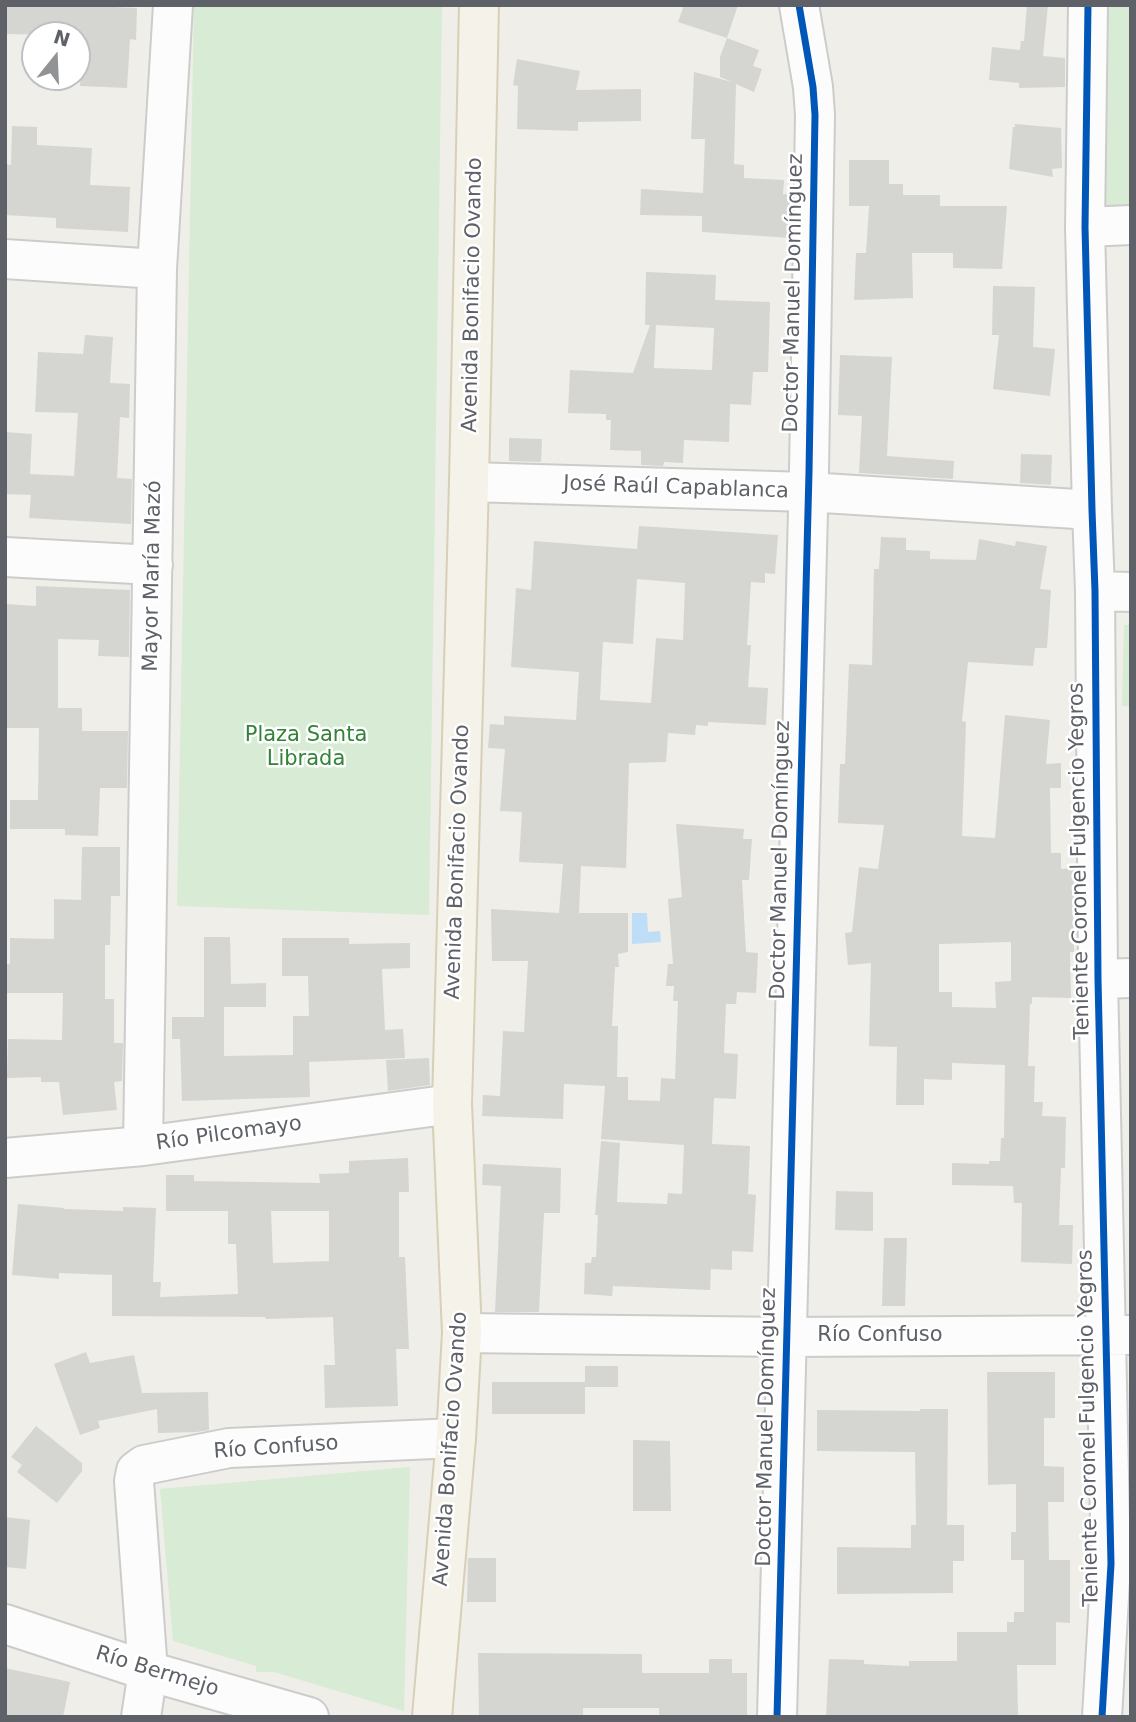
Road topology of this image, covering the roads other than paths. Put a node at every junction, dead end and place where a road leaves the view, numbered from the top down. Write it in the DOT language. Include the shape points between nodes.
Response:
graph roads {
  1 [pos="173,5"];
  2 [pos="478,5"];
  3 [pos="799,5"];
  4 [pos="1088,5"];
  5 [pos="1131,225"];
  6 [pos="1085,227"];
  7 [pos="5,259"];
  8 [pos="158,269"];
  9 [pos="469,482"];
  10 [pos="808,492"];
  11 [pos="1092,510"];
  12 [pos="5,557"];
  13 [pos="153,565"];
  14 [pos="1113,591"];
  15 [pos="1114,979"];
  16 [pos="452,1104"];
  17 [pos="143,1146"];
  18 [pos="5,1158"];
  19 [pos="462,1334"];
  20 [pos="1119,1335"];
  21 [pos="787,1337"];
  22 [pos="456,1438"];
  23 [pos="5,1624"];
  24 [pos="148,1671"];
  25 [pos="246,1708"];
  26 [pos="141,1717"];
  27 [pos="309,1717"];
  28 [pos="432,1717"];
  29 [pos="777,1717"];
  30 [pos="1102,1717"];
  1 -- 8 [label="street, Mayor María Mazó"];
  2 -- 9 [label="main road, Avenida Bonifacio Ovando"];
  3 -- 10 [label="street, Doctor Manuel Domínguez" via="815,115"];
  4 -- 6 [label="street, Teniente Coronel Fulgencio Yegros"];
  5 -- 6 [label="street"];
  6 -- 11 [label="street, Teniente Coronel Fulgencio Yegros"];
  7 -- 8 [label="street"];
  8 -- 13 [label="street, Mayor María Mazó"];
  9 -- 10 [label="street, José Raúl Capablanca"];
  9 -- 16 [label="main road, Avenida Bonifacio Ovando"];
  10 -- 11 [label="street, José Raúl Capablanca"];
  10 -- 21 [label="street, Doctor Manuel Domínguez"];
  11 -- 14 [label="street, Teniente Coronel Fulgencio Yegros"];
  12 -- 13 [label="street"];
  13 -- 17 [label="street, Mayor María Mazó"];
  14 -- 15 [label="street, Teniente Coronel Fulgencio Yegros"];
  15 -- 20 [label="street, Teniente Coronel Fulgencio Yegros"];
  16 -- 17 [label="street, Río Pilcomayo"];
  16 -- 19 [label="main road, Avenida Bonifacio Ovando"];
  17 -- 18 [label="street, Río Pilcomayo"];
  19 -- 21 [label="street, Río Confuso"];
  19 -- 22 [label="main road, Avenida Bonifacio Ovando"];
  20 -- 21 [label="street, Río Confuso"];
  20 -- 30 [label="street, Teniente Coronel Fulgencio Yegros"];
  21 -- 29 [label="street, Doctor Manuel Domínguez"];
  22 -- 24 [label="street, Río Confuso" via="229,1448 144,1465 136,1471"];
  22 -- 28 [label="main road, Avenida Bonifacio Ovando"];
  23 -- 24 [label="street, Río Bermejo"];
  24 -- 25 [label="street, Río Bermejo"];
  24 -- 26 [label="street, Río Confuso"];
  25 -- 27 [label="street, Río Bermejo"];
}
